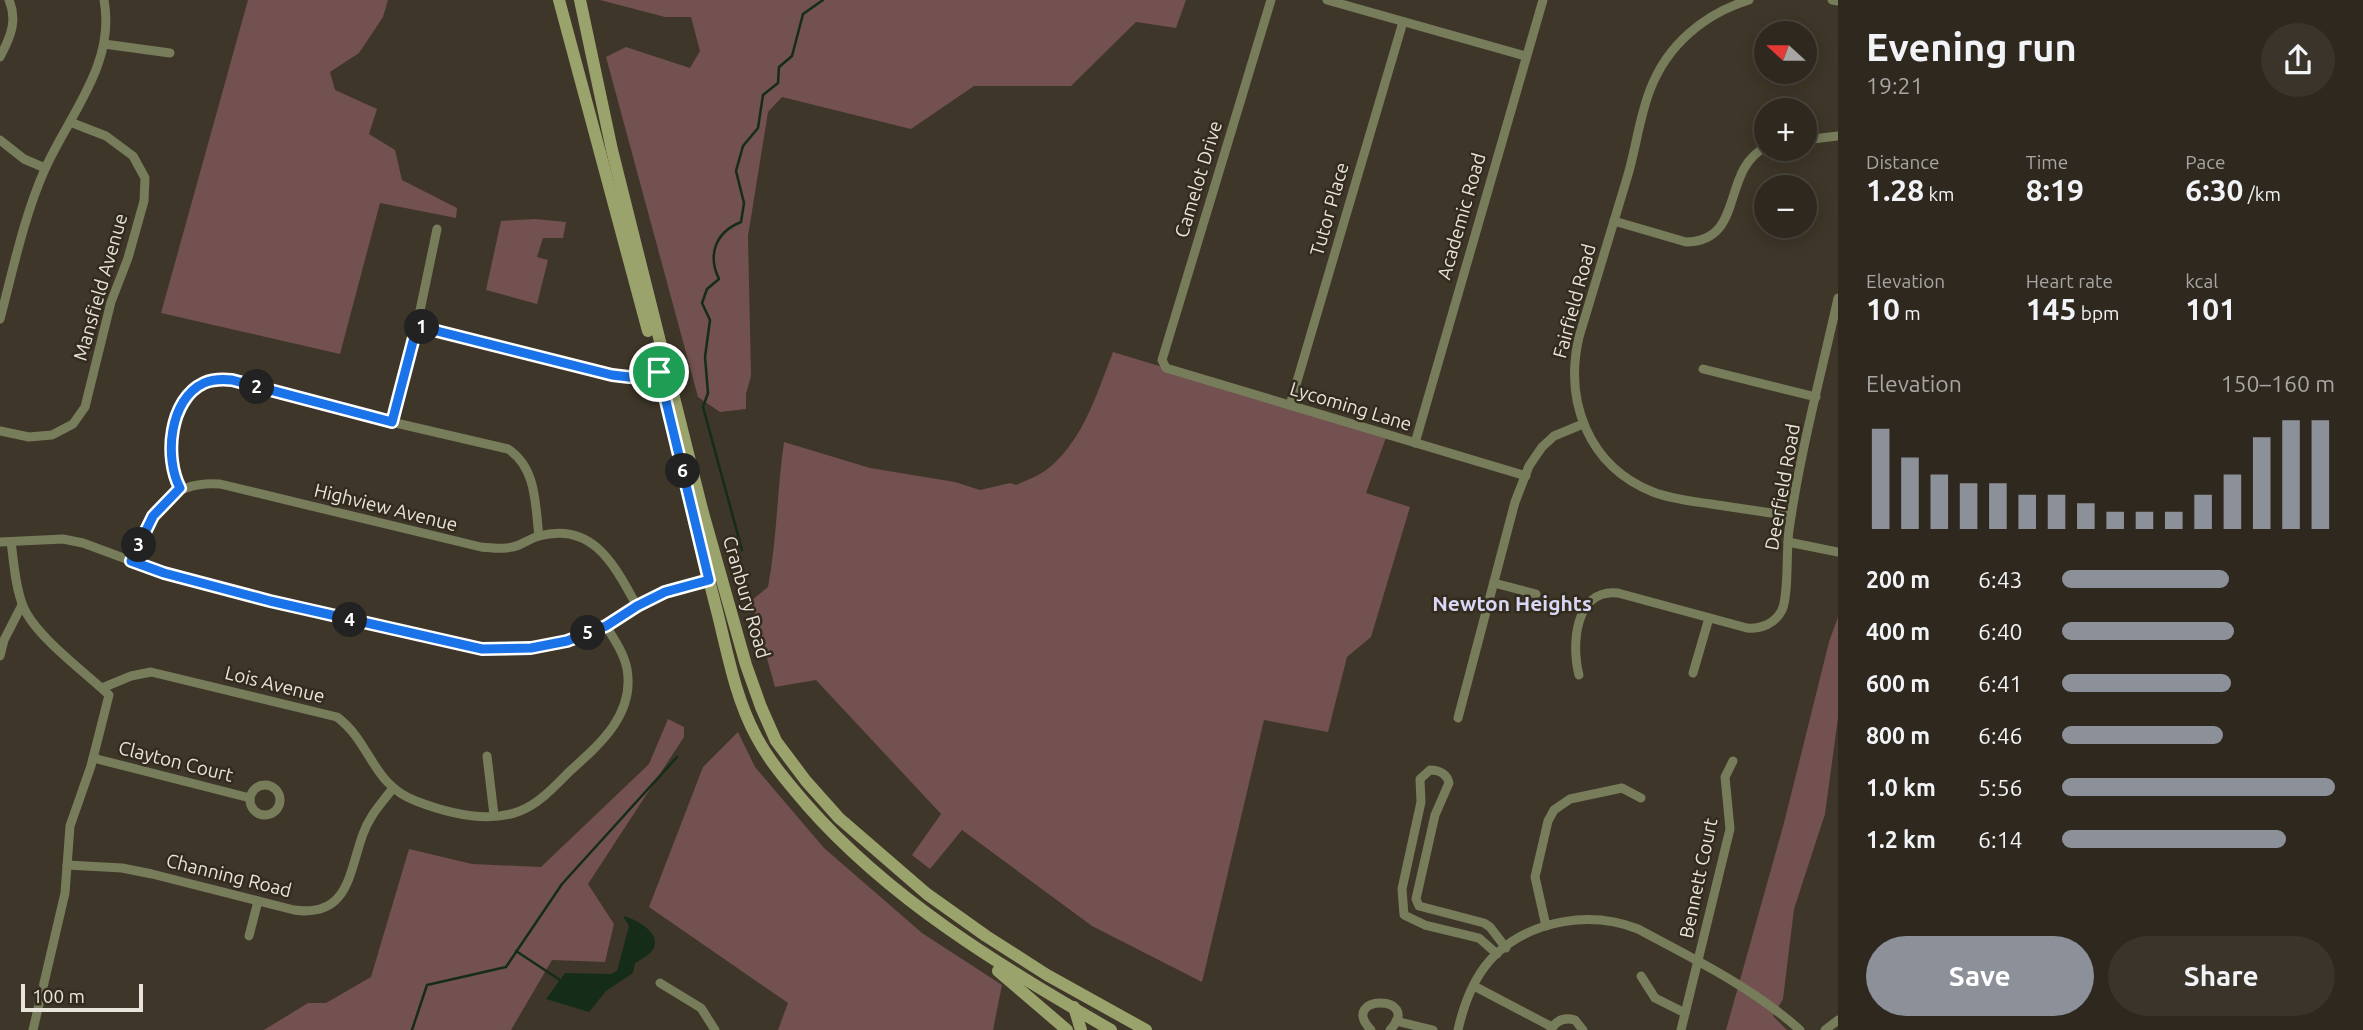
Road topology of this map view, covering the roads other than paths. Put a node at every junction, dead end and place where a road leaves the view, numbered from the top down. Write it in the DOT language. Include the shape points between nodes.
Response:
graph roads {
  1 [pos="9,0"];
  2 [pos="104,0"];
  3 [pos="559,0"];
  4 [pos="580,0"];
  5 [pos="1271,0"];
  6 [pos="1328,0"];
  7 [pos="1543,0"];
  8 [pos="1716,0"];
  9 [pos="1749,0"];
  10 [pos="1832,0"];
  11 [pos="1838,1"];
  12 [pos="1722,10"];
  13 [pos="1403,22"];
  14 [pos="104,44"];
  15 [pos="170,53"];
  16 [pos="1525,56"];
  17 [pos="0,57"];
  18 [pos="70,122"];
  19 [pos="1838,136"];
  20 [pos="1817,138"];
  21 [pos="0,139"];
  22 [pos="1754,156"];
  23 [pos="45,168"];
  24 [pos="1614,221"];
  25 [pos="436,229"];
  26 [pos="1838,298"];
  27 [pos="0,319"];
  28 [pos="417,326"];
  29 [pos="1166,369"];
  30 [pos="1703,369"];
  31 [pos="659,372"];
  32 [pos="1816,397"];
  33 [pos="1290,405"];
  34 [pos="392,422"];
  35 [pos="1583,424"];
  36 [pos="0,431"];
  37 [pos="1415,443"];
  38 [pos="1526,476"];
  39 [pos="180,488"];
  40 [pos="1791,516"];
  41 [pos="539,536"];
  42 [pos="0,542"];
  43 [pos="12,542"];
  44 [pos="1788,542"];
  45 [pos="1838,552"];
  46 [pos="131,561"];
  47 [pos="715,578"];
  48 [pos="1494,583"];
  49 [pos="1536,594"];
  50 [pos="22,606"];
  51 [pos="637,606"];
  52 [pos="1709,618"];
  53 [pos="606,626"];
  54 [pos="0,656"];
  55 [pos="1693,673"];
  56 [pos="1579,675"];
  57 [pos="102,688"];
  58 [pos="1458,718"];
  59 [pos="487,756"];
  60 [pos="93,758"];
  61 [pos="1733,761"];
  62 [pos="393,788"];
  63 [pos="250,798"];
  64 [pos="1641,798"];
  65 [pos="494,815"];
  66 [pos="67,865"];
  67 [pos="258,901"];
  68 [pos="1417,901"];
  69 [pos="1403,910"];
  70 [pos="1546,926"];
  71 [pos="955,935"];
  72 [pos="249,936"];
  73 [pos="1506,948"];
  74 [pos="1496,954"];
  75 [pos="1698,961"];
  76 [pos="1047,975"];
  77 [pos="1641,976"];
  78 [pos="660,983"];
  79 [pos="1474,986"];
  80 [pos="1076,1010"];
  81 [pos="1685,1013"];
  82 [pos="1838,1020"];
  83 [pos="1396,1021"];
  84 [pos="1551,1029"];
  85 [pos="33,1030"];
  86 [pos="715,1030"];
  87 [pos="1067,1030"];
  88 [pos="1081,1030"];
  89 [pos="1111,1030"];
  90 [pos="1146,1030"];
  91 [pos="1371,1030"];
  92 [pos="1390,1030"];
  93 [pos="1433,1030"];
  94 [pos="1458,1030"];
  95 [pos="1583,1030"];
  96 [pos="1681,1030"];
  97 [pos="1800,1030"];
  98 [pos="1825,1030"];
  1 -- 17 [label="street" via="12,30"];
  2 -- 14 [label="street"];
  3 -- 31 [label="main road, Cranbury Road"];
  4 -- 47 [label="main road, Cranbury Road" via="611,150 703,513"];
  5 -- 29 [label="street, Camelot Drive" via="1162,360"];
  6 -- 13 [label="street"];
  7 -- 16 [label="street, Academic Road"];
  8 -- 12 [label="street"];
  9 -- 12 [label="street, Fairfield Road"];
  10 -- 11 [label="street"];
  12 -- 24 [label="street, Fairfield Road" via="1684,38 1656,75"];
  13 -- 16 [label="street"];
  13 -- 33 [label="street, Tutor Place"];
  14 -- 15 [label="street"];
  14 -- 18 [label="street" via="88,90"];
  16 -- 37 [label="street, Academic Road"];
  18 -- 23 [label="street"];
  18 -- 36 [label="street, Mansfield Avenue" via="106,136 133,156 145,178 144,201 111,302 85,407 73,424 52,435 29,437"];
  19 -- 20 [label="street"];
  21 -- 23 [label="street" via="24,159"];
  22 -- 24 [label="street" via="1741,171 1727,217 1711,236 1686,242"];
  23 -- 27 [label="street"];
  24 -- 35 [label="street, Fairfield Road" via="1575,354 1574,393"];
  25 -- 28 [label="street"];
  26 -- 32 [label="street, Deerfield Road"];
  28 -- 31 [label="street" via="612,375"];
  28 -- 34 [label="street"];
  29 -- 33 [label="street, Lycoming Lane"];
  30 -- 32 [label="street"];
  31 -- 47 [label="main road, Cranbury Road"];
  32 -- 40 [label="street, Deerfield Road"];
  33 -- 37 [label="street, Lycoming Lane"];
  34 -- 39 [label="street" via="232,380 214,380 192,391 177,417 170,445"];
  34 -- 41 [label="street" via="499,446 515,454 530,476"];
  35 -- 38 [label="street" via="1548,441"];
  35 -- 40 [label="street, Fairfield Road" via="1609,463 1653,492"];
  37 -- 38 [label="street, Lycoming Lane"];
  38 -- 48 [label="street"];
  39 -- 41 [label="street, Highview Avenue" via="220,484 481,547 516,546"];
  39 -- 46 [label="street" via="153,516"];
  40 -- 44 [label="street, Deerfield Road"];
  41 -- 51 [label="street, Highview Avenue" via="566,534 599,548"];
  42 -- 43 [label="street"];
  43 -- 46 [label="street" via="62,539"];
  43 -- 50 [label="street"];
  44 -- 45 [label="street"];
  44 -- 52 [label="street, Deerfield Road" via="1785,602 1774,621 1747,628"];
  46 -- 53 [label="street" via="257,597 467,647 531,648"];
  47 -- 51 [label="street" via="665,592"];
  47 -- 71 [label="main road, Cranbury Road" via="736,688 756,736 784,779 829,831"];
  47 -- 76 [label="main road, Cranbury Road" via="776,741 806,781 839,818 927,894"];
  48 -- 49 [label="street"];
  48 -- 58 [label="street"];
  50 -- 54 [label="street"];
  50 -- 57 [label="street" via="37,629"];
  51 -- 53 [label="street"];
  52 -- 55 [label="street"];
  52 -- 56 [label="street, Deerfield Road" via="1618,593 1599,595 1582,613 1574,657"];
  53 -- 65 [label="street, Lois Avenue" via="627,668 627,694 615,724 543,797 520,811"];
  57 -- 60 [label="street" via="109,695"];
  57 -- 62 [label="street, Lois Avenue" via="151,672 337,717 356,735 374,768"];
  59 -- 65 [label="street"];
  60 -- 63 [label="street, Clayton Court"];
  60 -- 66 [label="street" via="70,826"];
  61 -- 75 [label="street, Bennett Court" via="1725,777 1730,829"];
  62 -- 65 [label="street, Lois Avenue" via="416,801 458,814"];
  62 -- 67 [label="street, Channing Road" via="370,819 349,882 338,898 323,908 304,911"];
  64 -- 70 [label="street" via="1622,788 1570,799 1554,810 1535,877"];
  66 -- 67 [label="street, Channing Road" via="132,870"];
  66 -- 85 [label="street" via="65,893"];
  67 -- 72 [label="street"];
  68 -- 69 [label="street"];
  68 -- 69 [label="street" via="1435,815 1449,783 1436,770 1420,779 1421,802 1402,889"];
  68 -- 73 [label="street" via="1432,911 1484,923"];
  69 -- 74 [label="street" via="1415,922 1479,938"];
  70 -- 73 [label="street"];
  70 -- 75 [label="street" via="1581,919 1622,923"];
  71 -- 80 [label="main road, Cranbury Road"];
  71 -- 87 [label="main road"];
  73 -- 74 [label="street"];
  74 -- 79 [label="street"];
  75 -- 81 [label="street, Bennett Court"];
  75 -- 97 [label="street" via="1755,994"];
  76 -- 80 [label="main road"];
  76 -- 90 [label="main road, Cranbury Road"];
  77 -- 81 [label="street" via="1655,998"];
  78 -- 86 [label="street" via="701,1008"];
  79 -- 84 [label="street"];
  79 -- 94 [label="street"];
  80 -- 88 [label="main road"];
  80 -- 89 [label="main road, Cranbury Road"];
  81 -- 96 [label="street, Bennett Court"];
  82 -- 98 [label="street"];
  83 -- 91 [label="street" via="1392,1006 1377,1001 1365,1011"];
  83 -- 92 [label="street"];
  83 -- 93 [label="street"];
  84 -- 95 [label="street" via="1559,1020 1570,1019"];
}
